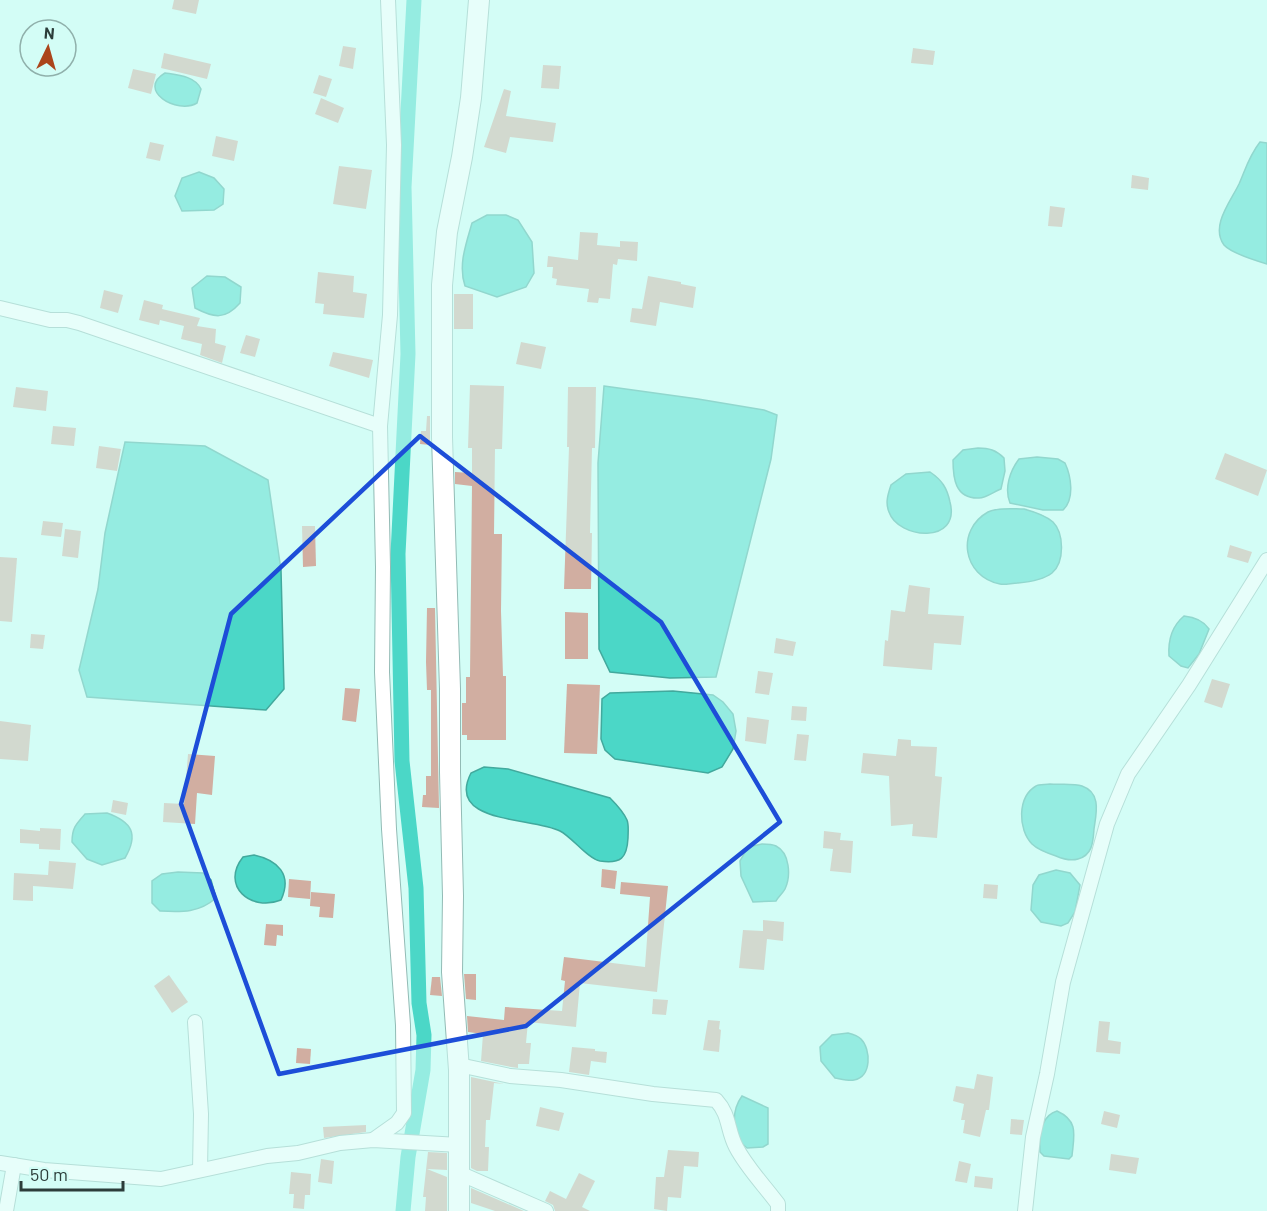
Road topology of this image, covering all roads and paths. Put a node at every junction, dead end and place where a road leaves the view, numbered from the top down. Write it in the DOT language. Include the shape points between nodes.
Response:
graph roads {
  1 [pos="388,0"];
  2 [pos="479,0"];
  3 [pos="0,308"];
  4 [pos="380,426"];
  5 [pos="1267,561"];
  6 [pos="195,1022"];
  7 [pos="459,1065"];
  8 [pos="372,1140"];
  9 [pos="459,1145"];
  10 [pos="7,1164"];
  11 [pos="200,1170"];
  12 [pos="459,1173"];
  13 [pos="6,1211"];
  14 [pos="459,1211"];
  15 [pos="546,1211"];
  16 [pos="778,1211"];
  17 [pos="1025,1211"];
  1 -- 4 [label="street" via="394,145 390,315"];
  2 -- 7 [label="street" via="469,114 447,232 442,285 452,972"];
  3 -- 4 [label="street" via="79,323"];
  4 -- 8 [label="street" via="384,740 403,1025 404,1113 397,1123"];
  5 -- 17 [label="street" via="1128,774 1107,824 1063,982 1033,1137"];
  6 -- 11 [label="street"];
  7 -- 9 [label="street"];
  7 -- 16 [label="street" via="510,1076 716,1100 724,1109 735,1144 778,1204"];
  8 -- 9 [label="street"];
  8 -- 11 [label="street"];
  9 -- 12 [label="street"];
  10 -- 11 [label="street" via="161,1179"];
  10 -- 13 [label="street"];
  12 -- 14 [label="street"];
  12 -- 15 [label="street"];
}
